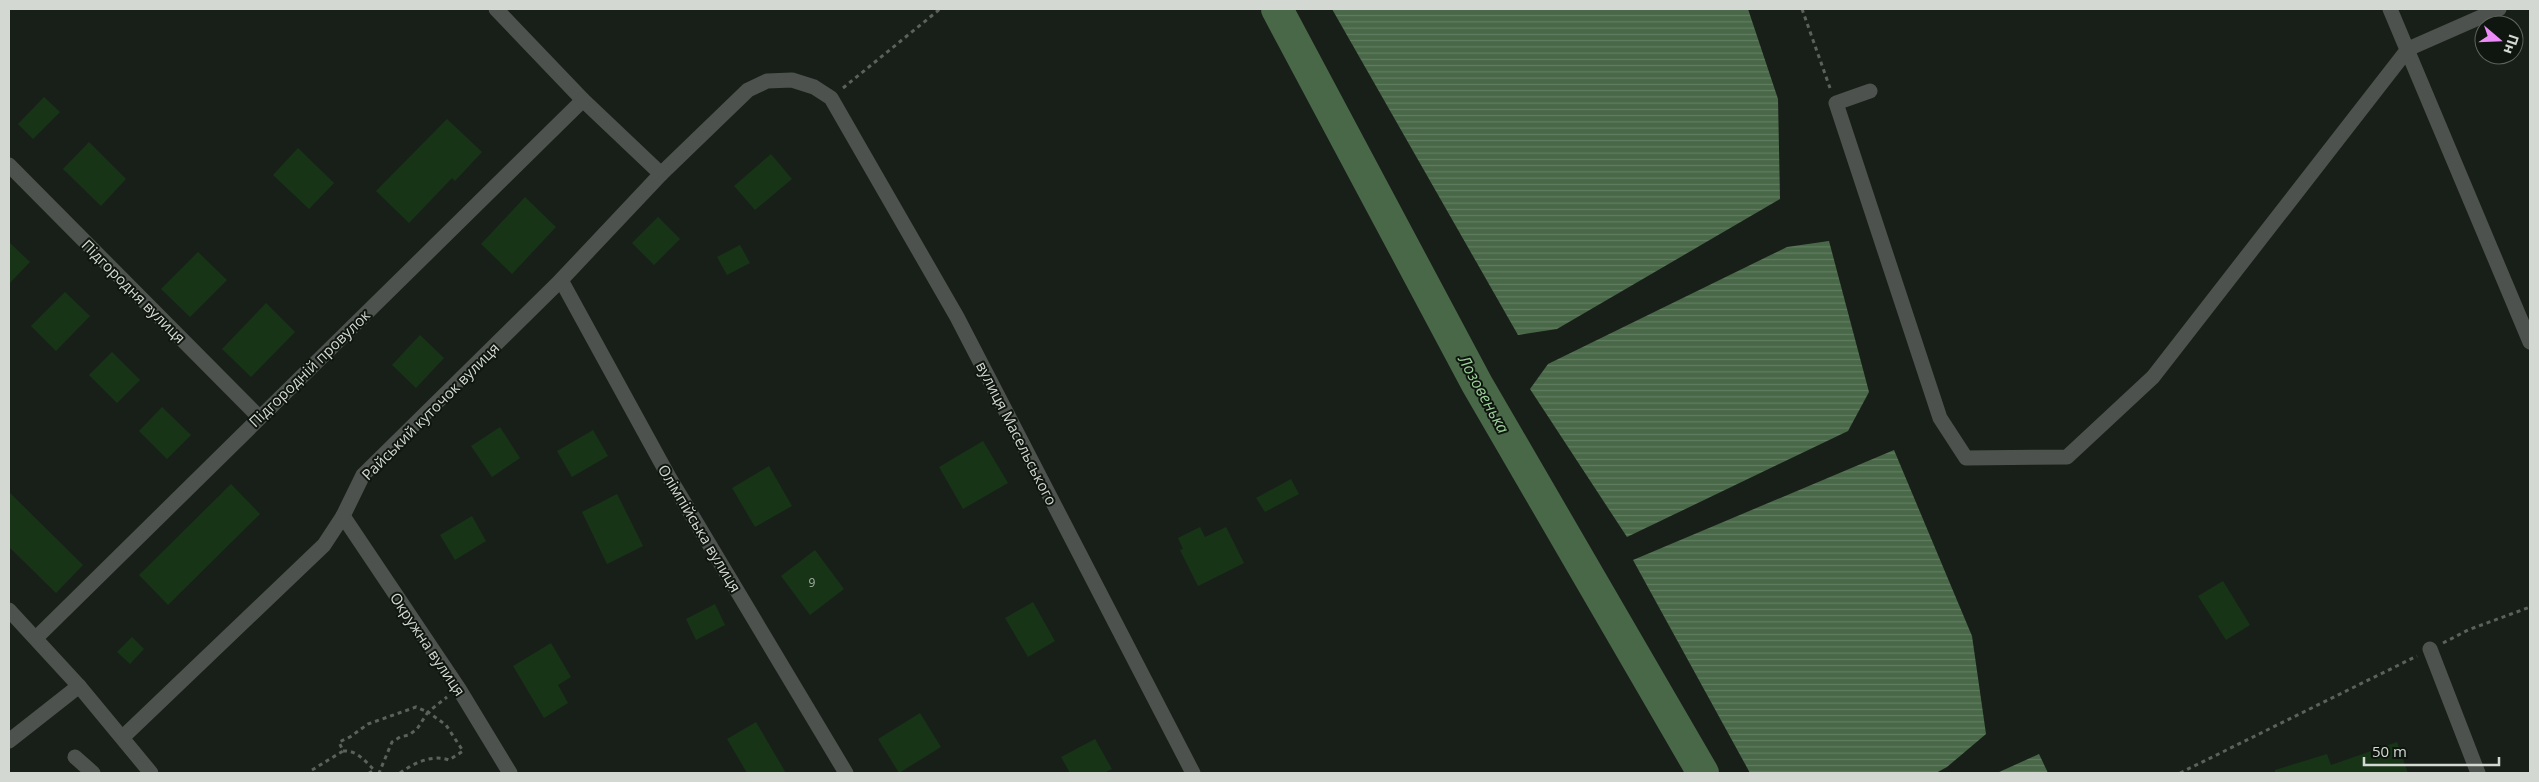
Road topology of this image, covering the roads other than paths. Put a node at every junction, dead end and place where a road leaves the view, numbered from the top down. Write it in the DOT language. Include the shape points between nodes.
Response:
graph roads {
  1 [pos="496,9"];
  2 [pos="2390,9"];
  3 [pos="2499,9"];
  4 [pos="2408,49"];
  5 [pos="1870,91"];
  6 [pos="831,98"];
  7 [pos="583,100"];
  8 [pos="9,165"];
  9 [pos="661,174"];
  10 [pos="561,280"];
  11 [pos="2530,342"];
  12 [pos="259,417"];
  13 [pos="343,516"];
  14 [pos="9,610"];
  15 [pos="36,638"];
  16 [pos="2430,649"];
  17 [pos="79,686"];
  18 [pos="122,737"];
  19 [pos="9,741"];
  20 [pos="75,757"];
  21 [pos="93,773"];
  22 [pos="151,773"];
  23 [pos="510,773"];
  24 [pos="846,773"];
  25 [pos="1193,773"];
  26 [pos="2478,773"];
  1 -- 7 [label="street"];
  2 -- 4 [label="street"];
  3 -- 4 [label="street"];
  4 -- 5 [label="street" via="2153,377 2067,457 1966,458 1940,418 1836,104"];
  4 -- 11 [label="street"];
  6 -- 9 [label="street, Райський куточок вулиця" via="814,87 792,80 767,81 748,90"];
  6 -- 25 [label="street, вулиця Масельського" via="957,317"];
  7 -- 9 [label="street"];
  7 -- 12 [label="street, Підгородній провулок"];
  8 -- 12 [label="street, Підгородня вулиця"];
  9 -- 10 [label="street, Райський куточок вулиця"];
  10 -- 13 [label="street, Райський куточок вулиця" via="363,475"];
  10 -- 24 [label="street, Олімпійська вулиця" via="669,477"];
  12 -- 15 [label="street, Підгородній провулок"];
  13 -- 18 [label="street, Райський куточок вулиця" via="324,545"];
  13 -- 23 [label="street, Окружна вулиця" via="459,689"];
  14 -- 15 [label="street"];
  15 -- 17 [label="street"];
  16 -- 26 [label="street"];
  17 -- 18 [label="street"];
  17 -- 19 [label="street"];
  18 -- 22 [label="street"];
  20 -- 21 [label="street"];
}
